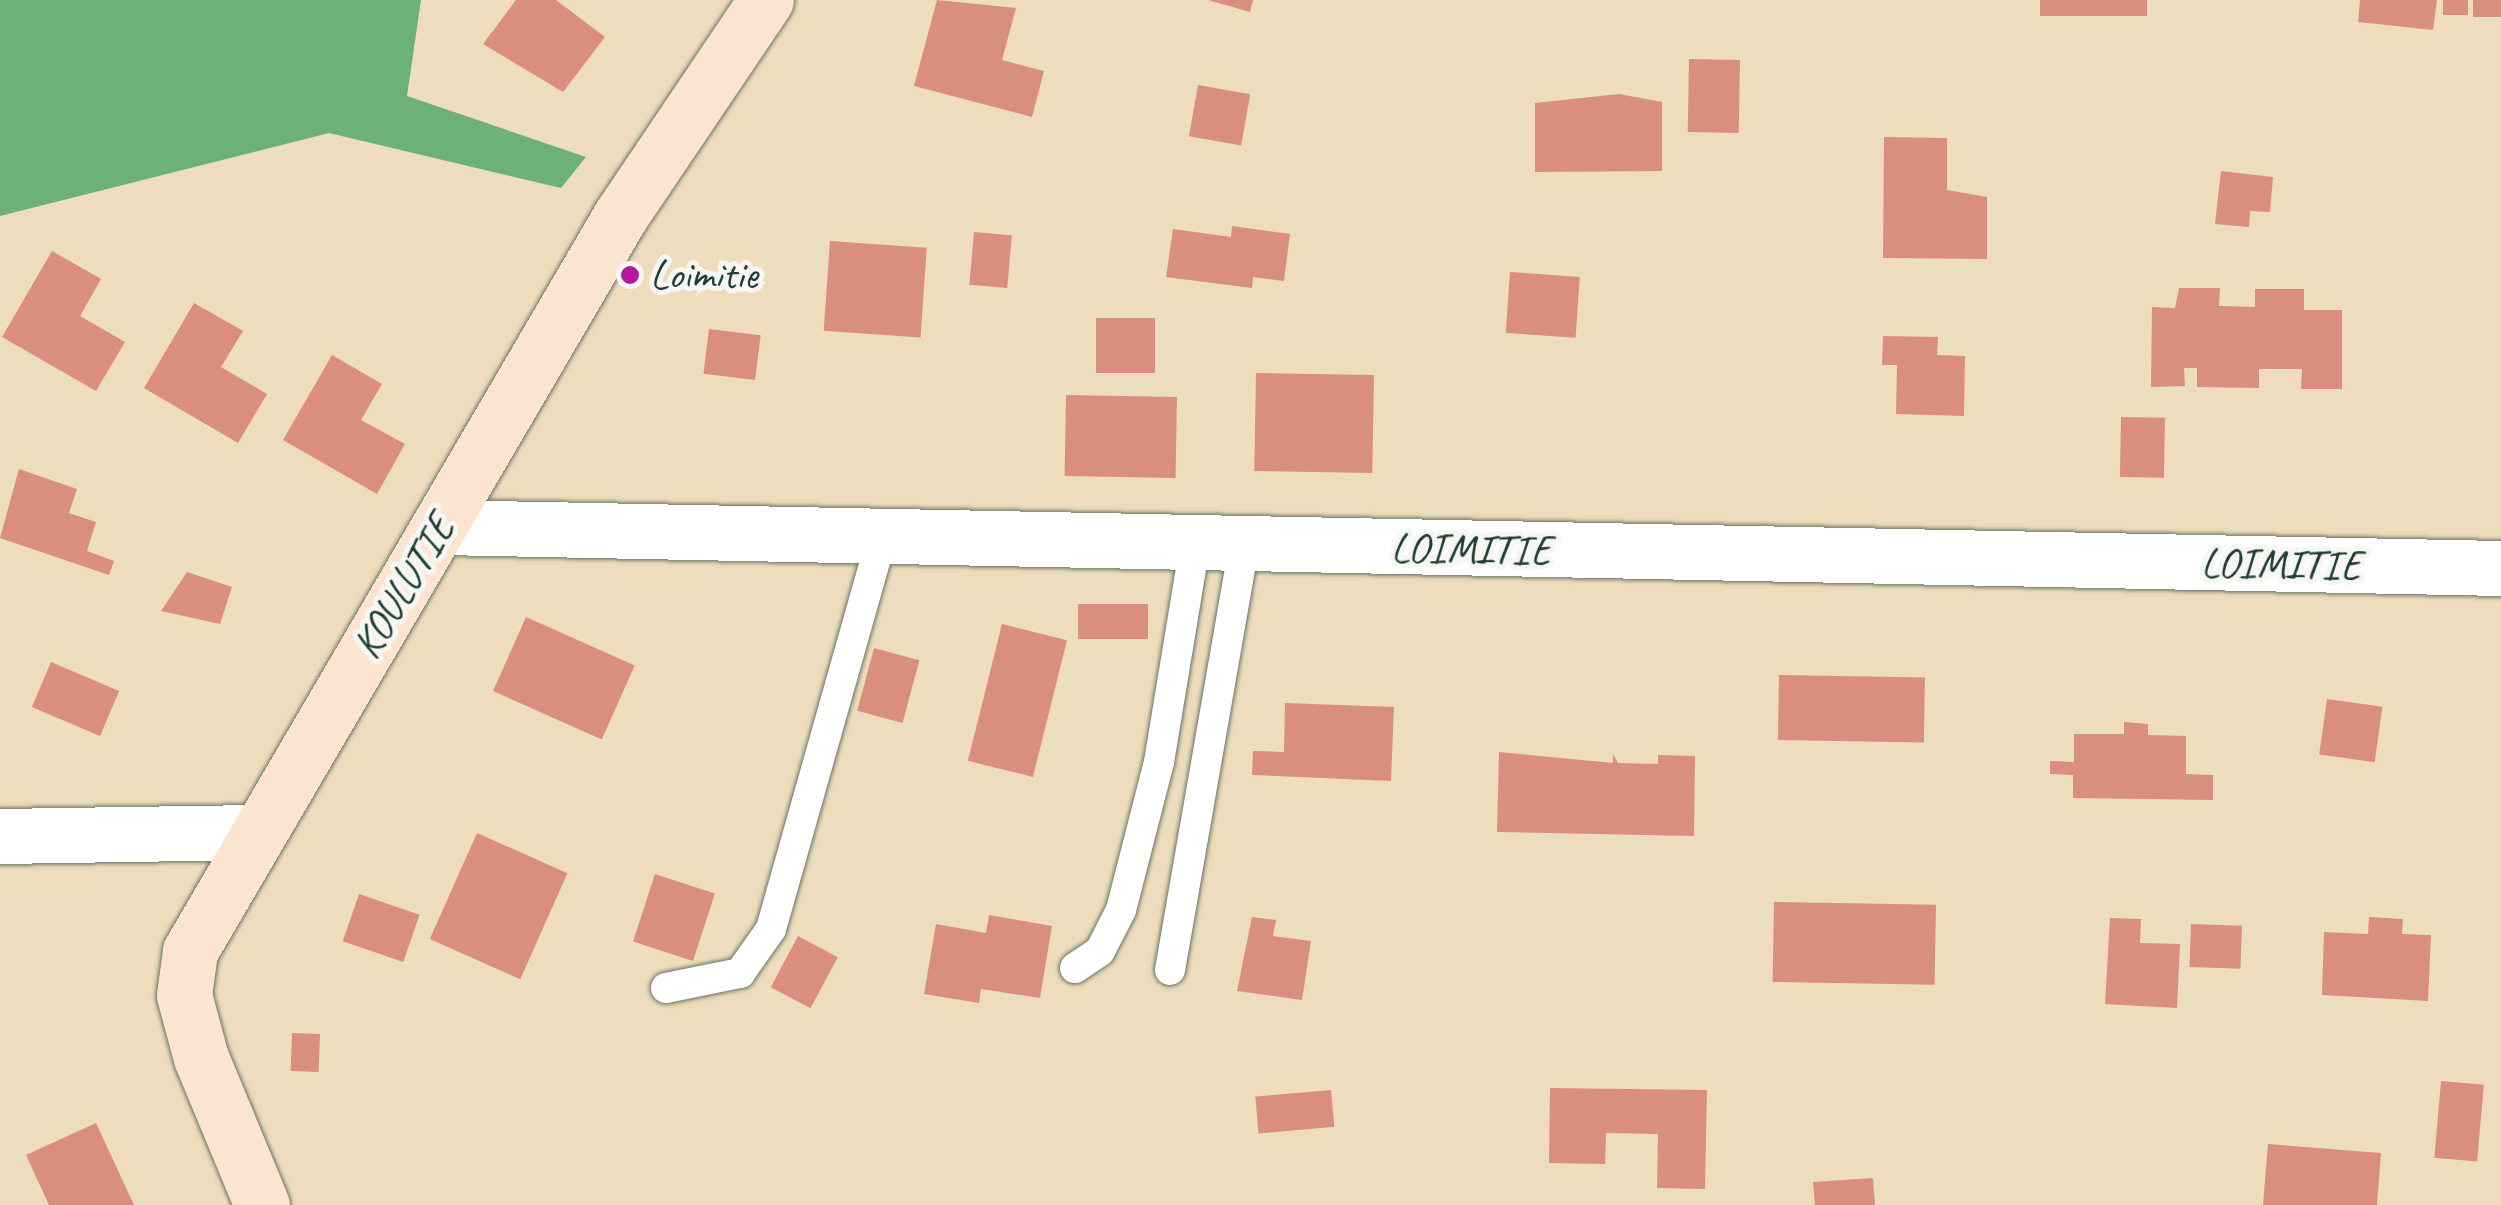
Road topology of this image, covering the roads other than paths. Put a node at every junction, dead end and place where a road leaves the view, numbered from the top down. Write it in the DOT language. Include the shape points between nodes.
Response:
graph roads {
  1 [pos="766,0"];
  2 [pos="441,527"];
  3 [pos="882,537"];
  4 [pos="1220,545"];
  5 [pos="2501,568"];
  6 [pos="255,832"];
  7 [pos="0,836"];
  8 [pos="1075,968"];
  9 [pos="1170,970"];
  10 [pos="666,988"];
  11 [pos="262,1205"];
  1 -- 2 [label="street, KOULUTIE" via="622,215"];
  2 -- 3 [label="street, LOIMITIE"];
  2 -- 6 [label="street, KOULUTIE"];
  3 -- 4 [label="street, LOIMITIE"];
  3 -- 10 [label="lane" via="772,929 740,973"];
  4 -- 5 [label="street, LOIMITIE"];
  4 -- 8 [label="lane" via="1121,910 1100,951"];
  4 -- 9 [label="lane"];
  6 -- 7 [label="street"];
  6 -- 11 [label="street, KOULUTIE" via="190,951 184,996"];
}
